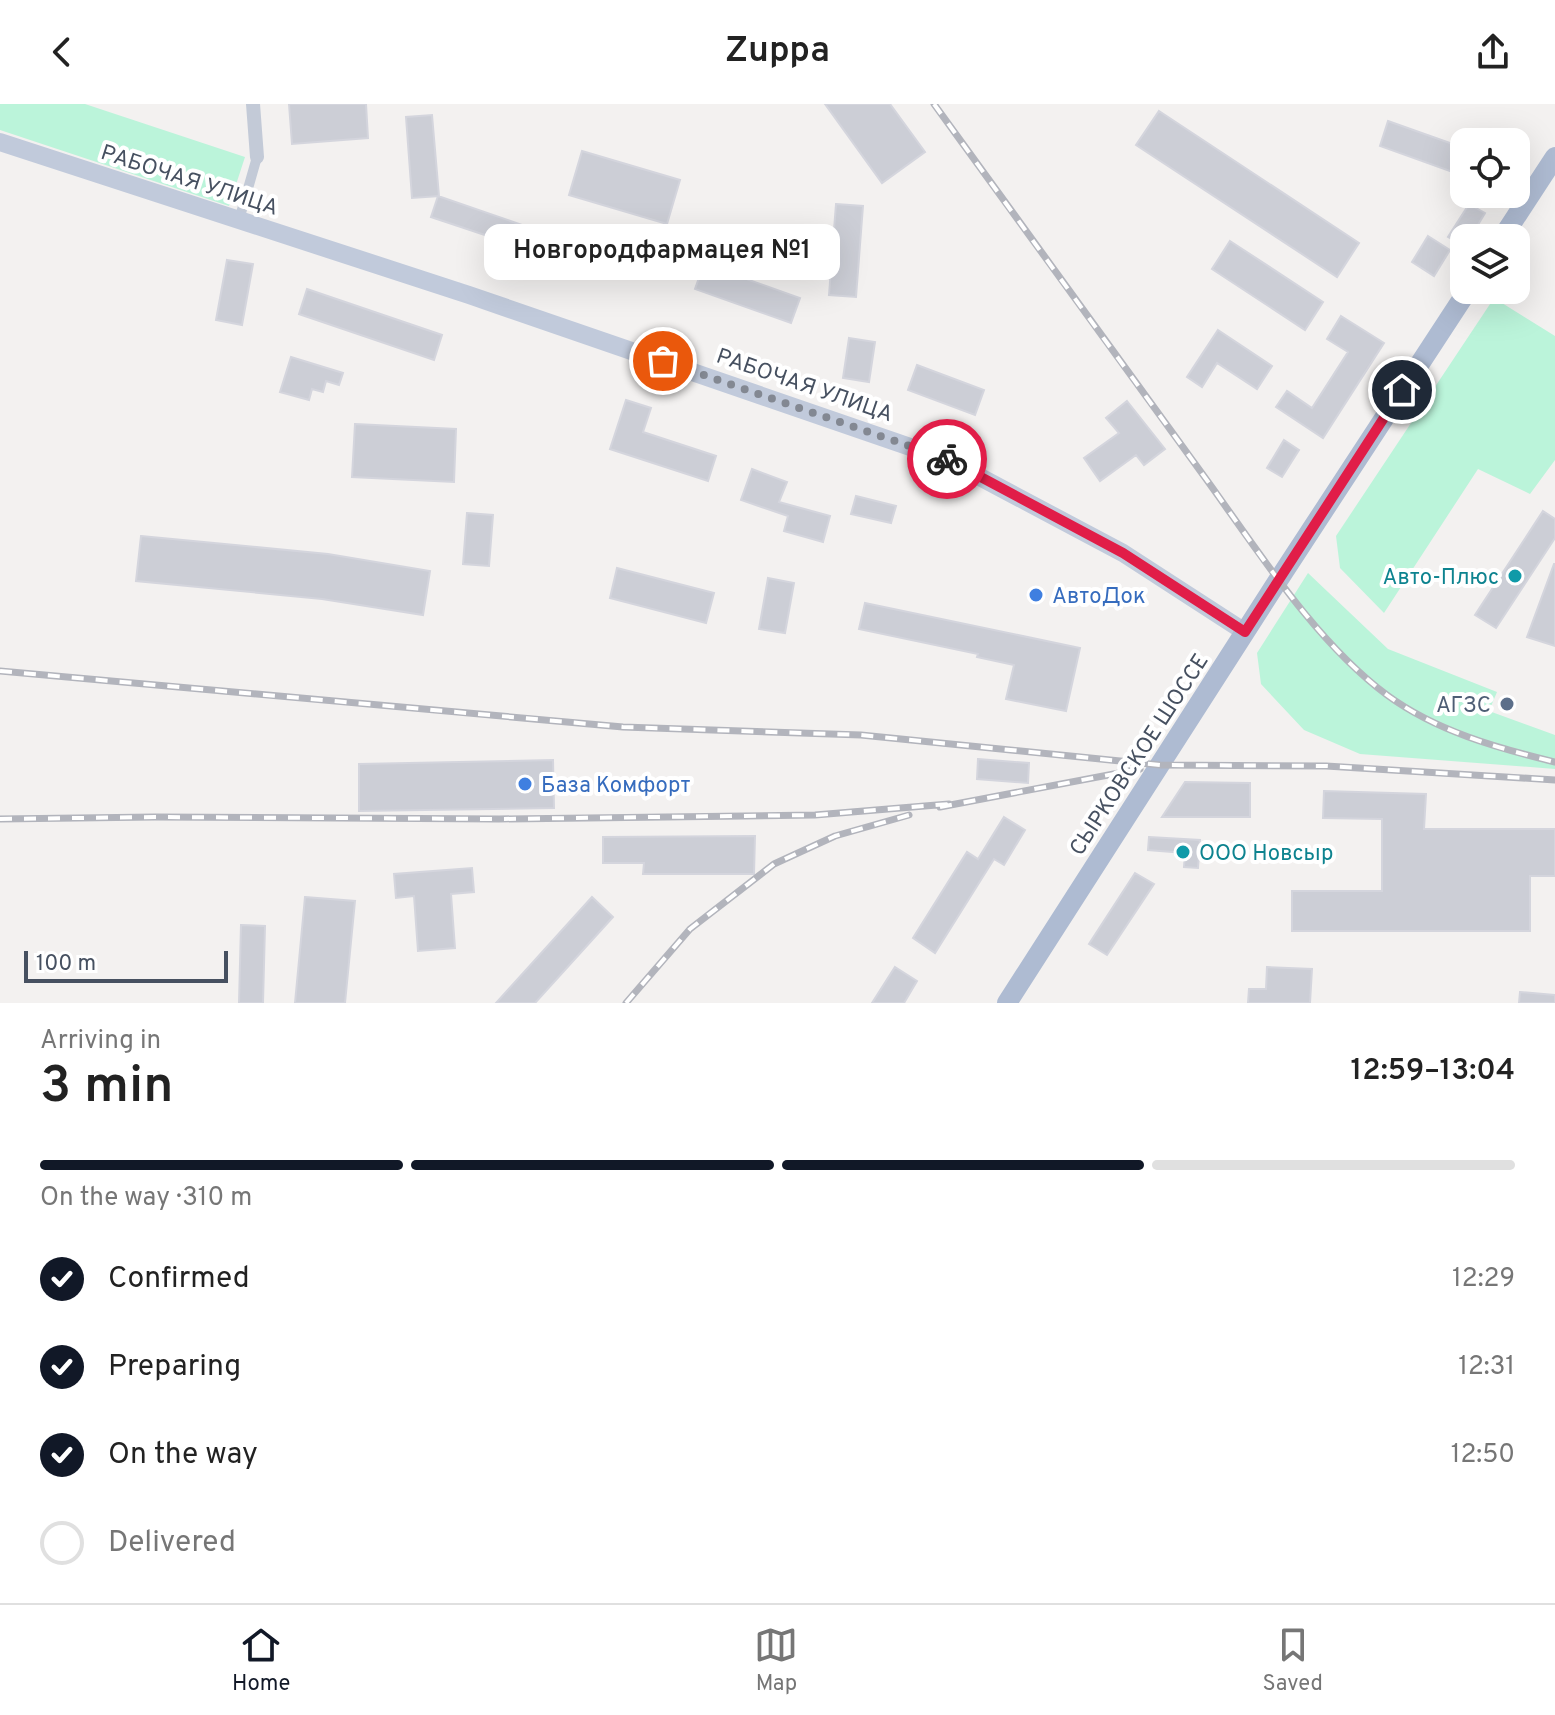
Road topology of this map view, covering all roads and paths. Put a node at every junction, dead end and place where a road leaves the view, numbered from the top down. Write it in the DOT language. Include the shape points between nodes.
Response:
graph roads {
  1 [pos="253,104"];
  2 [pos="0,142"];
  3 [pos="257,157"];
  4 [pos="1555,157"];
  5 [pos="239,220"];
  6 [pos="1511,224"];
  7 [pos="1459,304"];
  8 [pos="1245,632"];
  9 [pos="1007,1003"];
  1 -- 3 [label="street"];
  2 -- 5 [label="main road, РАБОЧАЯ УЛИЦА"];
  3 -- 5 [label="street"];
  4 -- 6 [label="main road"];
  5 -- 8 [label="main road, РАБОЧАЯ УЛИЦА" via="948,460 1123,553"];
  7 -- 8 [label="main road, СЫРКОВСКОЕ ШОССЕ"];
  8 -- 9 [label="main road, СЫРКОВСКОЕ ШОССЕ"];
}
